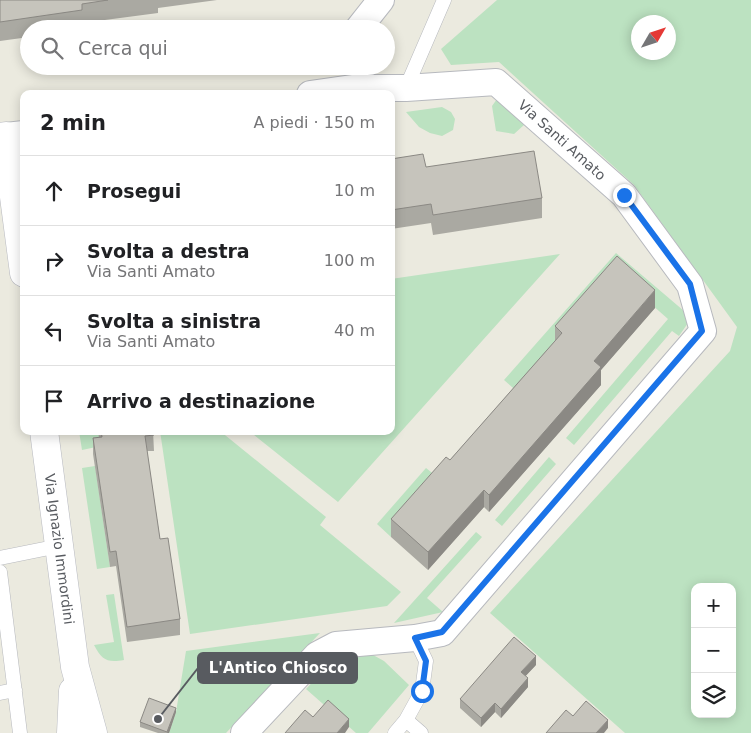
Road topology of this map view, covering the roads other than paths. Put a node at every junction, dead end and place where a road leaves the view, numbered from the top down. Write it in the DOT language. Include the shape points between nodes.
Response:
graph roads {
  1 [pos="381,0"];
  2 [pos="444,0"];
  3 [pos="365,20"];
  4 [pos="350,77"];
  5 [pos="406,88"];
  6 [pos="319,90"];
  7 [pos="10,136"];
  8 [pos="20,235"];
  9 [pos="45,435"];
  10 [pos="59,546"];
  11 [pos="0,558"];
  12 [pos="0,572"];
  13 [pos="415,638"];
  14 [pos="75,667"];
  15 [pos="15,690"];
  16 [pos="0,693"];
  17 [pos="406,720"];
  18 [pos="20,733"];
  19 [pos="71,733"];
  20 [pos="93,733"];
  21 [pos="244,733"];
  22 [pos="395,733"];
  23 [pos="421,733"];
  1 -- 3 [label="street"];
  2 -- 5 [label="lane"];
  4 -- 5 [label="street, Via Santi Amato"];
  4 -- 6 [label="street, Via Santi Amato"];
  5 -- 13 [label="street, Via Santi Amato" via="496,82 624,195 690,284 702,331 442,632"];
  7 -- 8 [label="street"];
  9 -- 10 [label="street, Via Ignazio Immordini"];
  10 -- 11 [label="lane"];
  10 -- 14 [label="street, Via Ignazio Immordini"];
  12 -- 15 [label="lane"];
  13 -- 17 [label="lane" via="426,661 422,691"];
  13 -- 21 [label="street, Via Santi Amato" via="336,645 317,655"];
  14 -- 19 [label="street"];
  14 -- 20 [label="street"];
  15 -- 16 [label="lane"];
  15 -- 18 [label="lane"];
  17 -- 22 [label="lane"];
  17 -- 23 [label="lane"];
}
